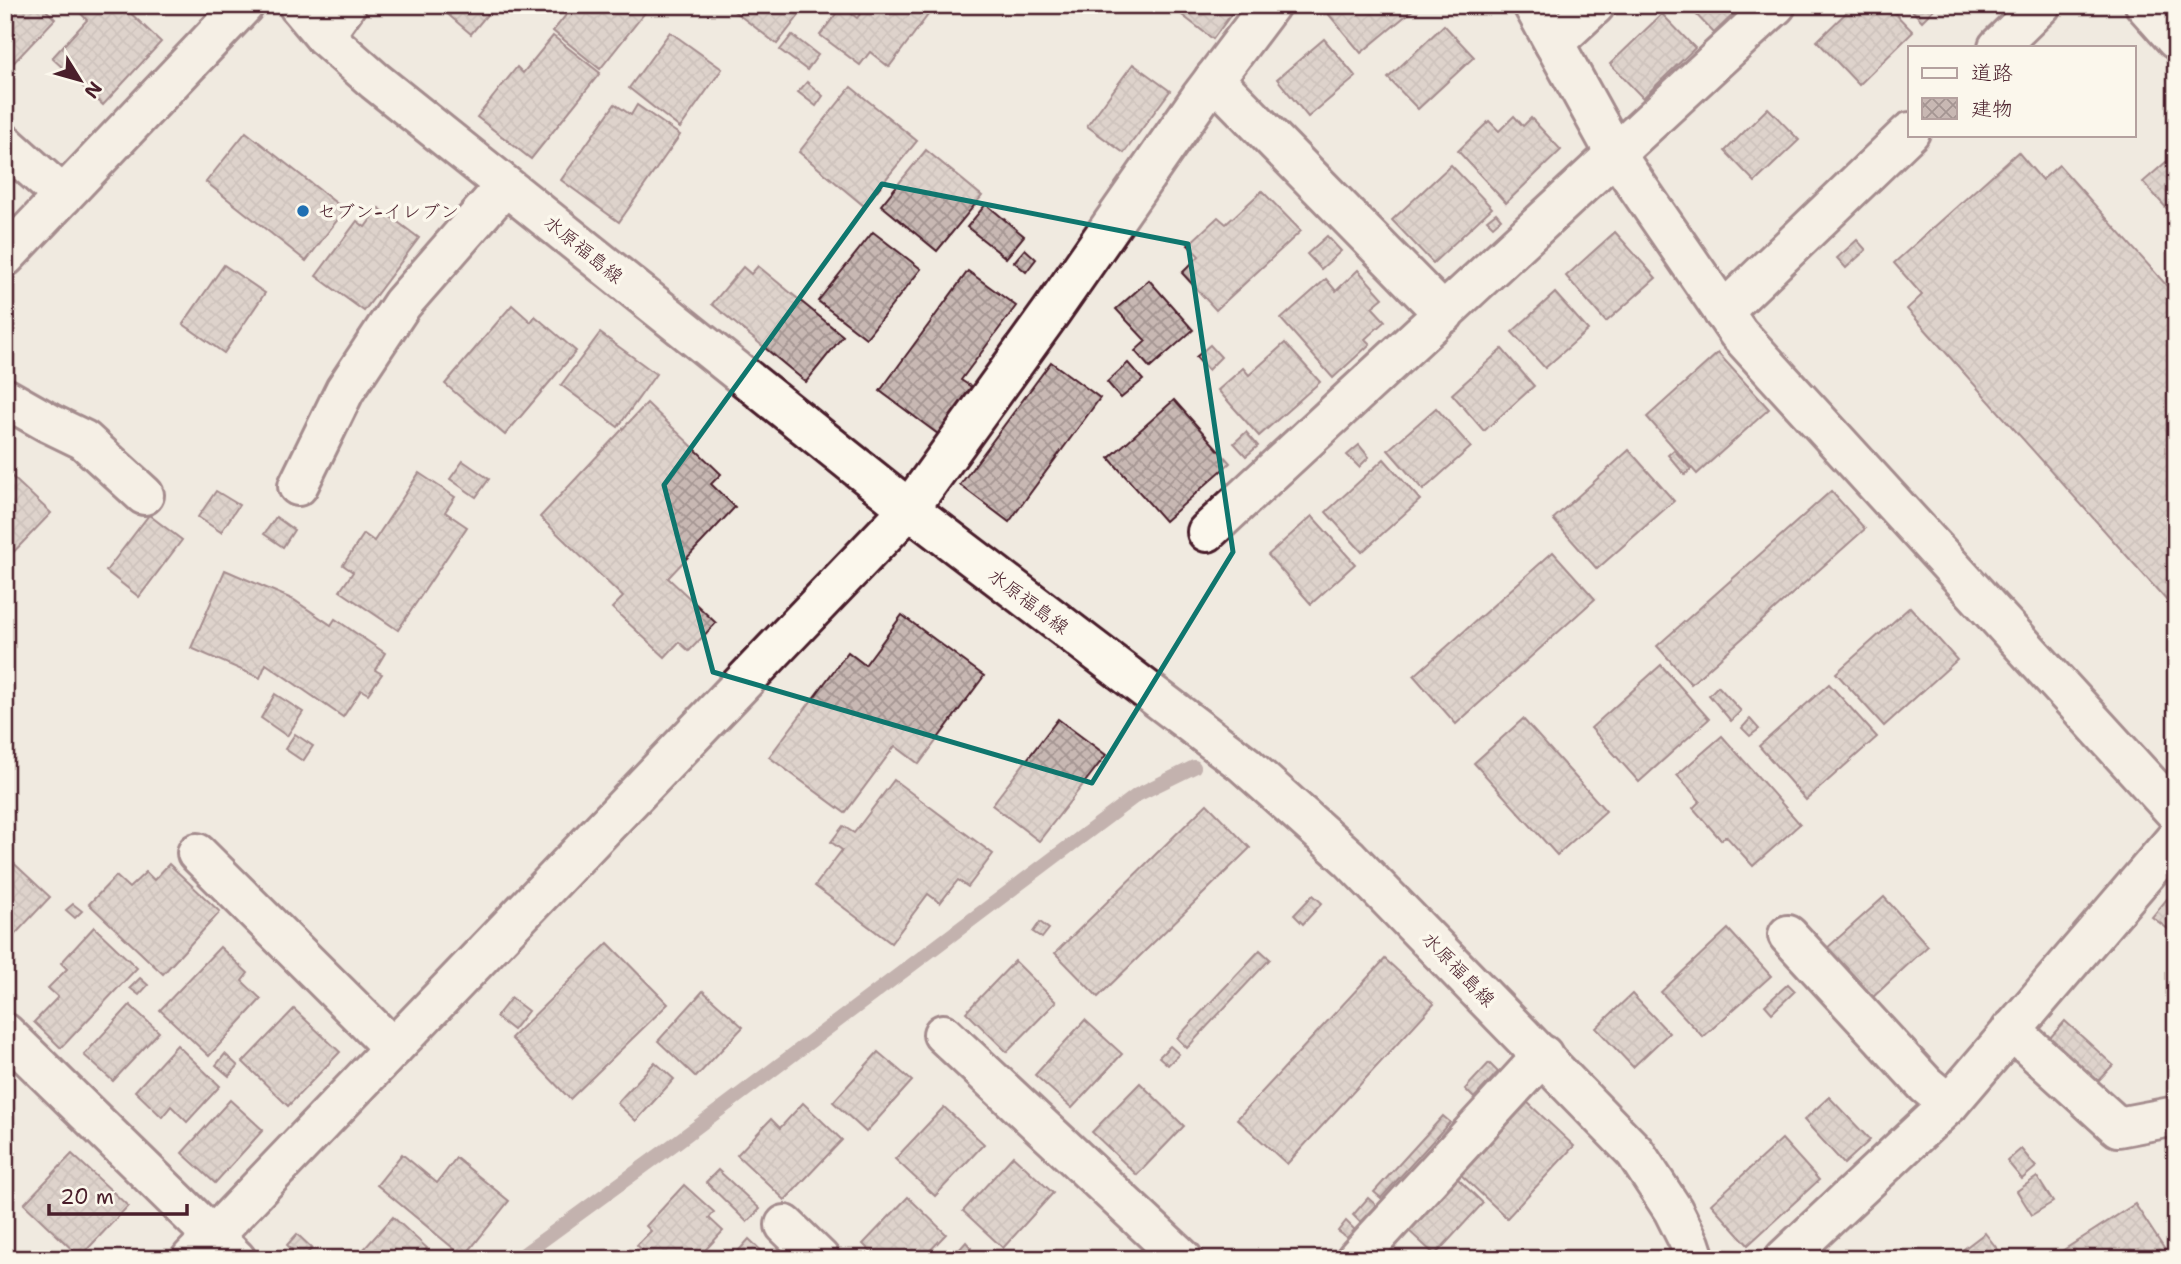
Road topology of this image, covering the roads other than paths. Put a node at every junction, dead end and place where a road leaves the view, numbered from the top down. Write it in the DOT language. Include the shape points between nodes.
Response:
graph roads {
  1 [pos="244,5"];
  2 [pos="298,5"];
  3 [pos="346,5"];
  4 [pos="1270,5"];
  5 [pos="1533,5"];
  6 [pos="1595,5"];
  7 [pos="1776,5"];
  8 [pos="2041,5"];
  9 [pos="2145,5"];
  10 [pos="324,36"];
  11 [pos="2176,40"];
  12 [pos="1554,43"];
  13 [pos="1998,46"];
  14 [pos="1214,79"];
  15 [pos="1908,134"];
  16 [pos="5,144"];
  17 [pos="1616,155"];
  18 [pos="505,186"];
  19 [pos="63,196"];
  20 [pos="5,257"];
  21 [pos="1724,312"];
  22 [pos="1444,314"];
  23 [pos="5,398"];
  24 [pos="298,486"];
  25 [pos="144,495"];
  26 [pos="909,509"];
  27 [pos="1207,532"];
  28 [pos="2176,813"];
  29 [pos="2176,838"];
  30 [pos="197,853"];
  31 [pos="1788,935"];
  32 [pos="2011,1031"];
  33 [pos="5,1033"];
  34 [pos="943,1034"];
  35 [pos="393,1048"];
  36 [pos="1543,1055"];
  37 [pos="1949,1104"];
  38 [pos="2176,1116"];
  39 [pos="785,1225"];
  40 [pos="213,1251"];
  41 [pos="820,1259"];
  42 [pos="1183,1259"];
  43 [pos="1356,1259"];
  44 [pos="1695,1259"];
  45 [pos="1784,1259"];
  1 -- 19 [label="street"];
  2 -- 10 [label="street, 水原福島線"];
  3 -- 10 [label="street"];
  4 -- 14 [label="street"];
  5 -- 12 [label="street"];
  6 -- 12 [label="street"];
  7 -- 17 [label="street"];
  8 -- 13 [label="street"];
  9 -- 11 [label="street"];
  10 -- 18 [label="street, 水原福島線"];
  12 -- 17 [label="street"];
  14 -- 22 [label="street"];
  14 -- 26 [label="street"];
  15 -- 21 [label="street"];
  16 -- 19 [label="street"];
  17 -- 21 [label="street"];
  17 -- 22 [label="street"];
  18 -- 24 [label="street" via="402,304 345,390"];
  18 -- 26 [label="street, 水原福島線"];
  19 -- 20 [label="street"];
  21 -- 28 [label="street" via="1747,343"];
  22 -- 27 [label="street"];
  23 -- 25 [label="street" via="84,440"];
  26 -- 35 [label="street"];
  26 -- 36 [label="street, 水原福島線" via="1244,764 1349,858"];
  29 -- 32 [label="street"];
  30 -- 35 [label="street"];
  31 -- 37 [label="street" via="1926,1085"];
  32 -- 37 [label="street"];
  32 -- 38 [label="street" via="2118,1127"];
  33 -- 40 [label="street"];
  34 -- 42 [label="street"];
  35 -- 40 [label="street"];
  36 -- 43 [label="street"];
  36 -- 44 [label="street, 水原福島線" via="1635,1152 1672,1210"];
  37 -- 45 [label="street"];
  39 -- 41 [label="street"];
}
